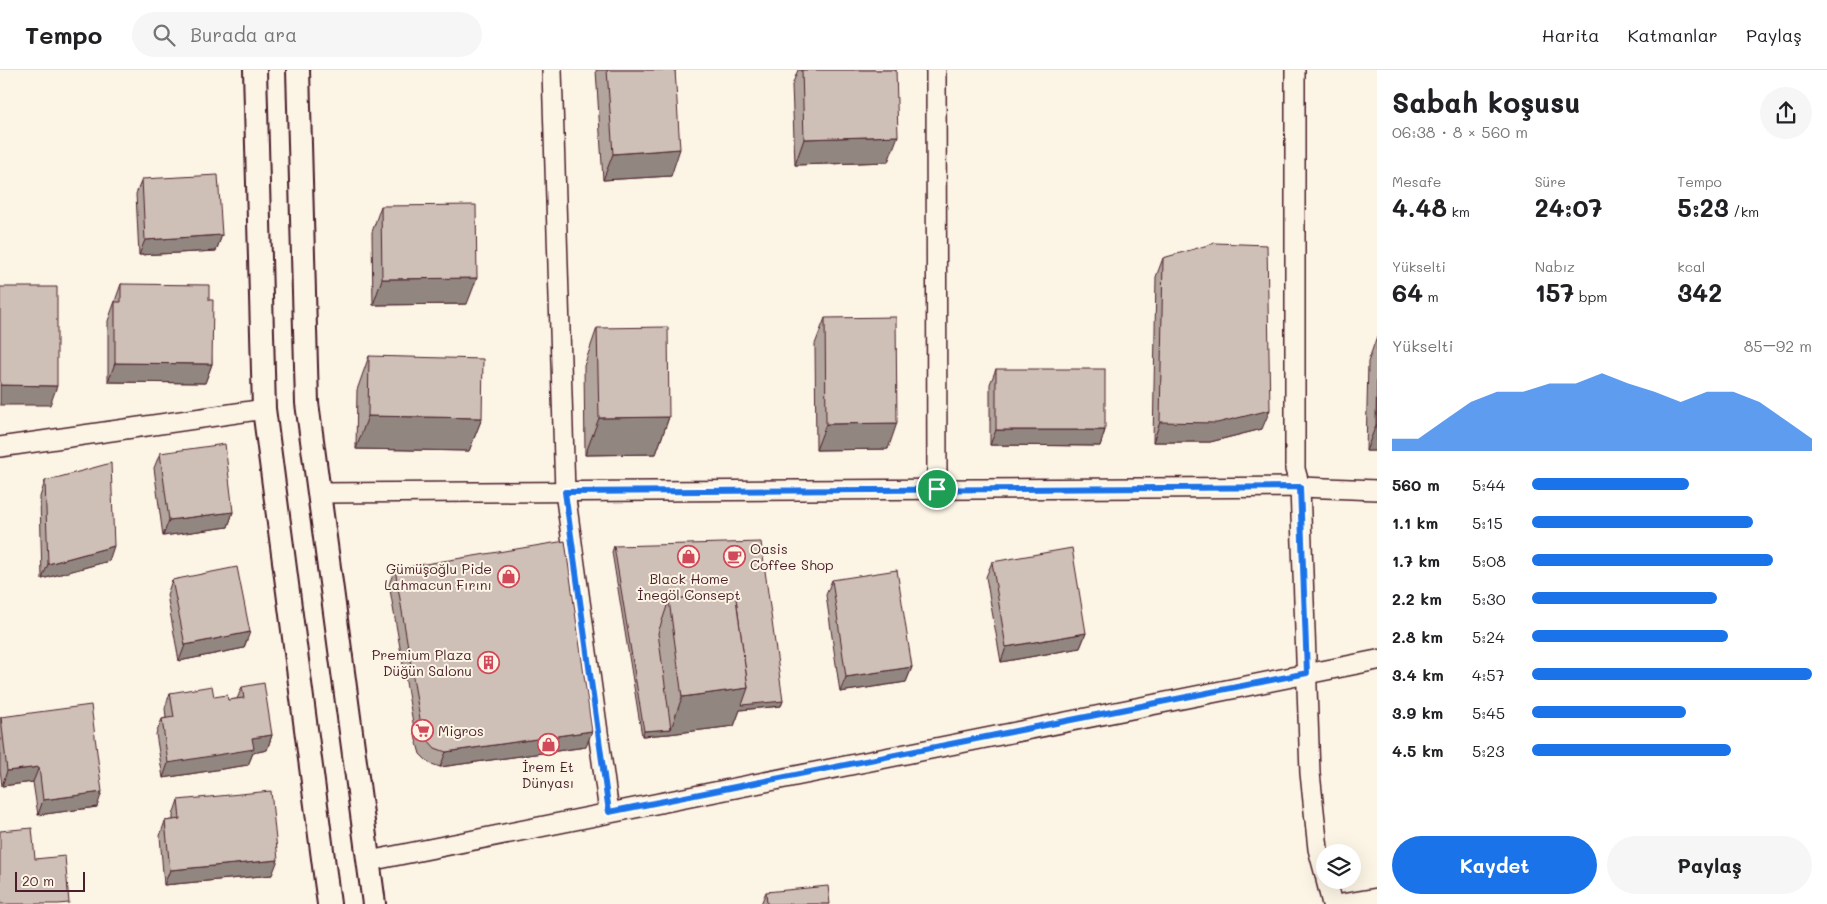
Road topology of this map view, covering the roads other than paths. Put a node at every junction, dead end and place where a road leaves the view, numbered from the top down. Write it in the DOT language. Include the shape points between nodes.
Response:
graph roads {
  1 [pos="255,70"];
  2 [pos="298,70"];
  3 [pos="552,70"];
  4 [pos="936,70"];
  5 [pos="1295,70"];
  6 [pos="264,410"];
  7 [pos="0,446"];
  8 [pos="1300,487"];
  9 [pos="937,489"];
  10 [pos="1377,490"];
  11 [pos="565,492"];
  12 [pos="319,493"];
  13 [pos="1377,660"];
  14 [pos="1307,673"];
  15 [pos="609,812"];
  16 [pos="1317,844"];
  17 [pos="368,861"];
  18 [pos="1328,889"];
  19 [pos="1377,898"];
  20 [pos="329,904"];
  21 [pos="374,904"];
  22 [pos="1332,904"];
  23 [pos="1341,904"];
  1 -- 6 [label="street"];
  2 -- 12 [label="street" via="307,403"];
  3 -- 11 [label="street"];
  4 -- 9 [label="street"];
  5 -- 8 [label="street" via="1295,469"];
  6 -- 7 [label="street"];
  6 -- 20 [label="street"];
  8 -- 9 [label="street"];
  8 -- 10 [label="street"];
  8 -- 14 [label="street"];
  9 -- 11 [label="street"];
  11 -- 12 [label="street"];
  11 -- 15 [label="street"];
  12 -- 17 [label="street"];
  13 -- 14 [label="street"];
  14 -- 15 [label="street"];
  14 -- 16 [label="street" via="1310,773"];
  15 -- 17 [label="street"];
  17 -- 21 [label="street"];
  18 -- 22 [label="street"];
  19 -- 23 [label="street"];
}
